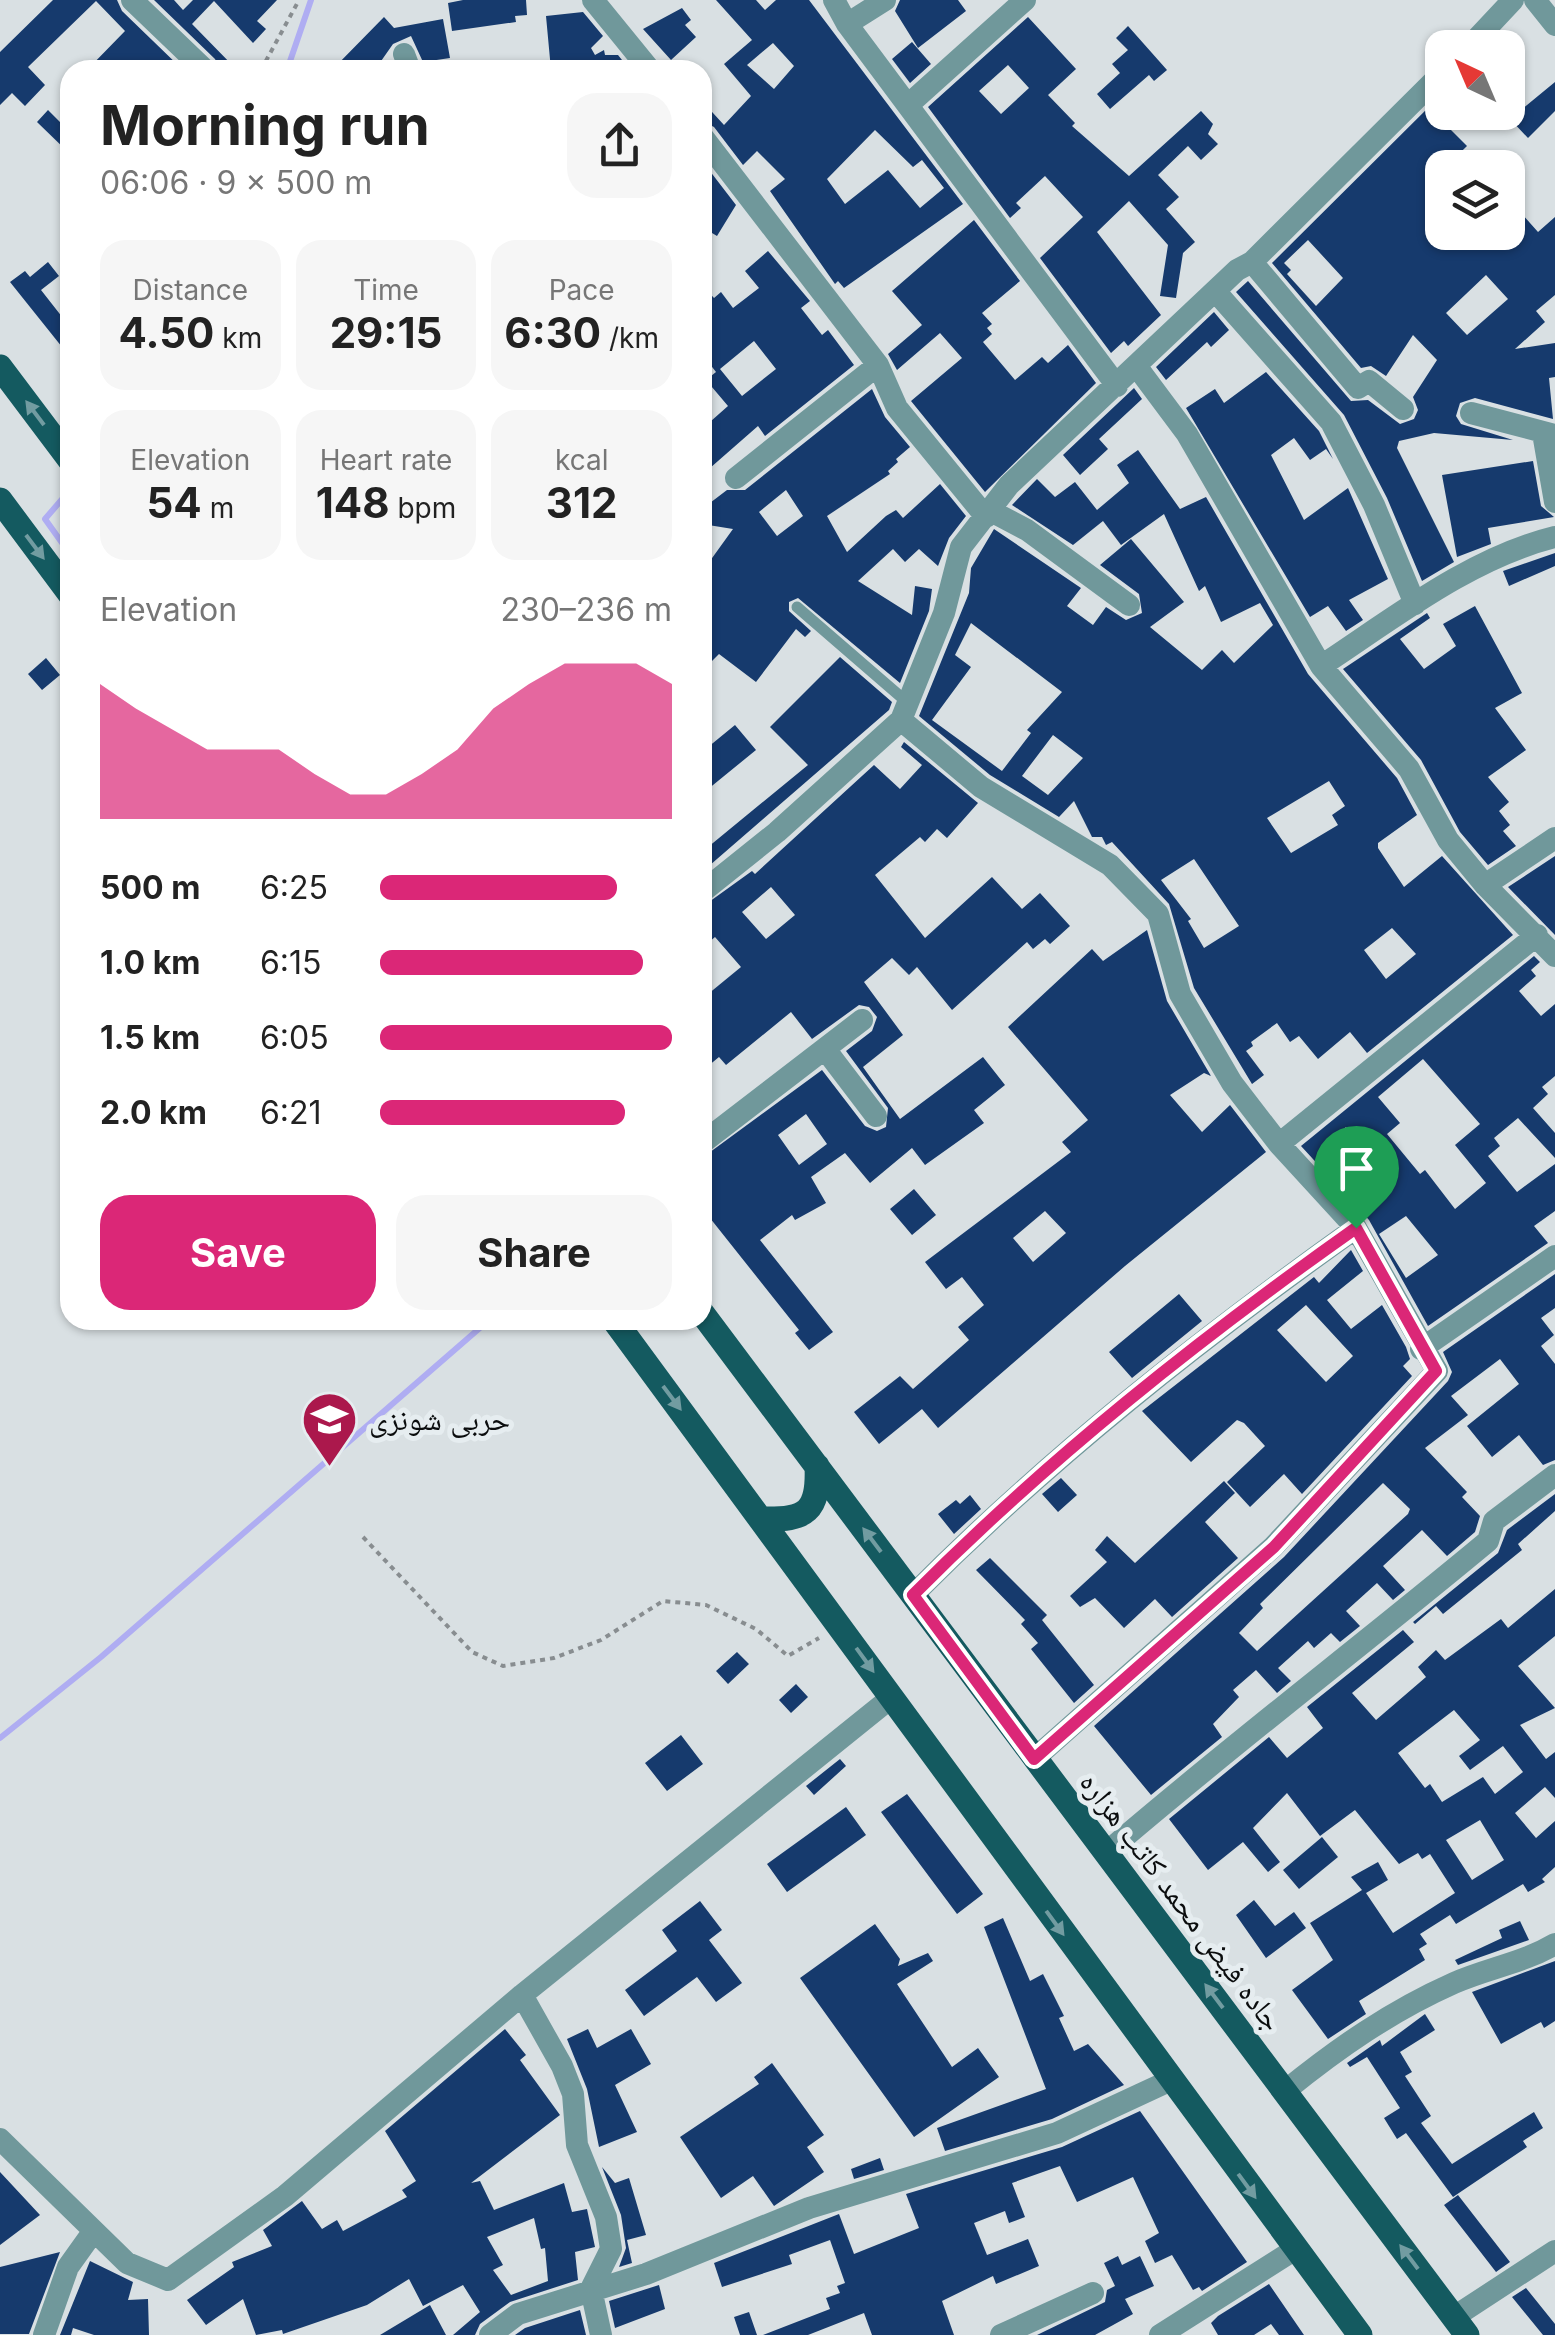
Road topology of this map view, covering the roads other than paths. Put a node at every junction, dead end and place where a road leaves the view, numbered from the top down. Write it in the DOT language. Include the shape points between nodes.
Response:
graph roads {
  1 [pos="132,0"];
  2 [pos="594,0"];
  3 [pos="834,0"];
  4 [pos="885,0"];
  5 [pos="1025,0"];
  6 [pos="1513,0"];
  7 [pos="1535,0"];
  8 [pos="847,24"];
  9 [pos="1555,25"];
  10 [pos="1485,30"];
  11 [pos="195,60"];
  12 [pos="642,60"];
  13 [pos="1425,90"];
  14 [pos="908,105"];
  15 [pos="712,149"];
  16 [pos="1252,262"];
  17 [pos="1216,292"];
  18 [pos="878,365"];
  19 [pos="0,366"];
  20 [pos="1136,367"];
  21 [pos="1117,386"];
  22 [pos="1403,409"];
  23 [pos="1471,413"];
  24 [pos="1549,434"];
  25 [pos="60,447"];
  26 [pos="736,478"];
  27 [pos="0,500"];
  28 [pos="1555,502"];
  29 [pos="988,514"];
  30 [pos="1555,537"];
  31 [pos="60,581"];
  32 [pos="1415,604"];
  33 [pos="1129,605"];
  34 [pos="797,608"];
  35 [pos="1321,666"];
  36 [pos="904,712"];
  37 [pos="1555,838"];
  38 [pos="712,884"];
  39 [pos="1484,886"];
  40 [pos="1536,935"];
  41 [pos="1555,956"];
  42 [pos="862,1020"];
  43 [pos="825,1049"];
  44 [pos="876,1116"];
  45 [pos="712,1135"];
  46 [pos="1279,1144"];
  47 [pos="1356,1228"];
  48 [pos="1555,1256"];
  49 [pos="712,1326"];
  50 [pos="621,1330"];
  51 [pos="1420,1349"];
  52 [pos="817,1466"];
  53 [pos="1555,1475"];
  54 [pos="763,1519"];
  55 [pos="913,1595"];
  56 [pos="892,1697"];
  57 [pos="1034,1759"];
  58 [pos="1106,1852"];
  59 [pos="1555,1944"];
  60 [pos="522,1995"];
  61 [pos="1169,2081"];
  62 [pos="1284,2091"];
  63 [pos="0,2139"];
  64 [pos="93,2232"];
  65 [pos="1294,2250"];
  66 [pos="1555,2252"];
  67 [pos="590,2289"];
  68 [pos="1092,2293"];
  69 [pos="1460,2326"];
  70 [pos="44,2335"];
  71 [pos="490,2335"];
  72 [pos="601,2335"];
  73 [pos="1002,2335"];
  74 [pos="1160,2335"];
  75 [pos="1360,2335"];
  1 -- 11 [label="street"];
  2 -- 12 [label="street"];
  3 -- 8 [label="street"];
  4 -- 8 [label="street"];
  5 -- 14 [label="street"];
  6 -- 10 [label="street"];
  7 -- 9 [label="street"];
  8 -- 14 [label="street"];
  13 -- 16 [label="street"];
  14 -- 21 [label="street"];
  15 -- 18 [label="street"];
  16 -- 17 [label="street"];
  16 -- 22 [label="street" via="1358,388 1369,381"];
  17 -- 20 [label="street"];
  17 -- 32 [label="street" via="1331,422"];
  18 -- 26 [label="street"];
  18 -- 29 [label="street" via="897,408"];
  25 -- 19 [label="main road, one-way"];
  20 -- 21 [label="street"];
  20 -- 35 [label="street" via="1187,434"];
  21 -- 29 [label="street" via="1008,485"];
  23 -- 24 [label="street"];
  24 -- 28 [label="street"];
  27 -- 31 [label="main road, one-way"];
  29 -- 33 [label="street" via="1027,530"];
  29 -- 36 [label="street" via="962,547"];
  30 -- 32 [label="street" via="1518,546"];
  32 -- 35 [label="street"];
  34 -- 36 [label="lane"];
  35 -- 39 [label="street" via="1409,768 1448,840"];
  36 -- 38 [label="street"];
  36 -- 46 [label="street" via="981,787 1110,866 1158,914 1180,994 1232,1084"];
  37 -- 39 [label="street"];
  39 -- 40 [label="street"];
  40 -- 41 [label="street"];
  40 -- 46 [label="street"];
  42 -- 43 [label="street"];
  43 -- 44 [label="street"];
  43 -- 45 [label="street"];
  46 -- 47 [label="street"];
  47 -- 51 [label="street"];
  47 -- 55 [label="street" via="1219,1325 1003,1504"];
  48 -- 51 [label="street"];
  49 -- 52 [label="main road, جاده فیض محمد کاتب هزاره"];
  50 -- 54 [label="main road, one-way"];
  51 -- 57 [label="street" via="1436,1371 1353,1466 1211,1606"];
  52 -- 54 [label="main road" via="811,1507 794,1520"];
  55 -- 52 [label="main road, جاده فیض محمد کاتب هزاره, one-way"];
  53 -- 58 [label="street" via="1494,1521 1488,1541"];
  54 -- 56 [label="main road, one-way"];
  55 -- 57 [label="main road, جاده فیض محمد کاتب هزاره"];
  56 -- 60 [label="street"];
  56 -- 61 [label="main road, one-way"];
  57 -- 58 [label="main road, جاده فیض محمد کاتب هزاره"];
  62 -- 58 [label="main road, جاده فیض محمد کاتب هزاره, one-way"];
  59 -- 62 [label="street" via="1528,1960 1456,1982 1356,2033"];
  60 -- 64 [label="street" via="284,2196 168,2280 126,2263"];
  60 -- 67 [label="street" via="568,2080 577,2145 606,2217 611,2249"];
  61 -- 65 [label="main road, one-way"];
  61 -- 67 [label="street" via="1057,2133 809,2208 646,2274"];
  69 -- 62 [label="main road, جاده فیض محمد کاتب هزاره, one-way"];
  63 -- 64 [label="street"];
  64 -- 70 [label="street" via="68,2267"];
  65 -- 74 [label="street"];
  65 -- 75 [label="main road"];
  66 -- 69 [label="street"];
  67 -- 71 [label="street" via="518,2314"];
  67 -- 72 [label="street"];
  68 -- 73 [label="street"];
}
